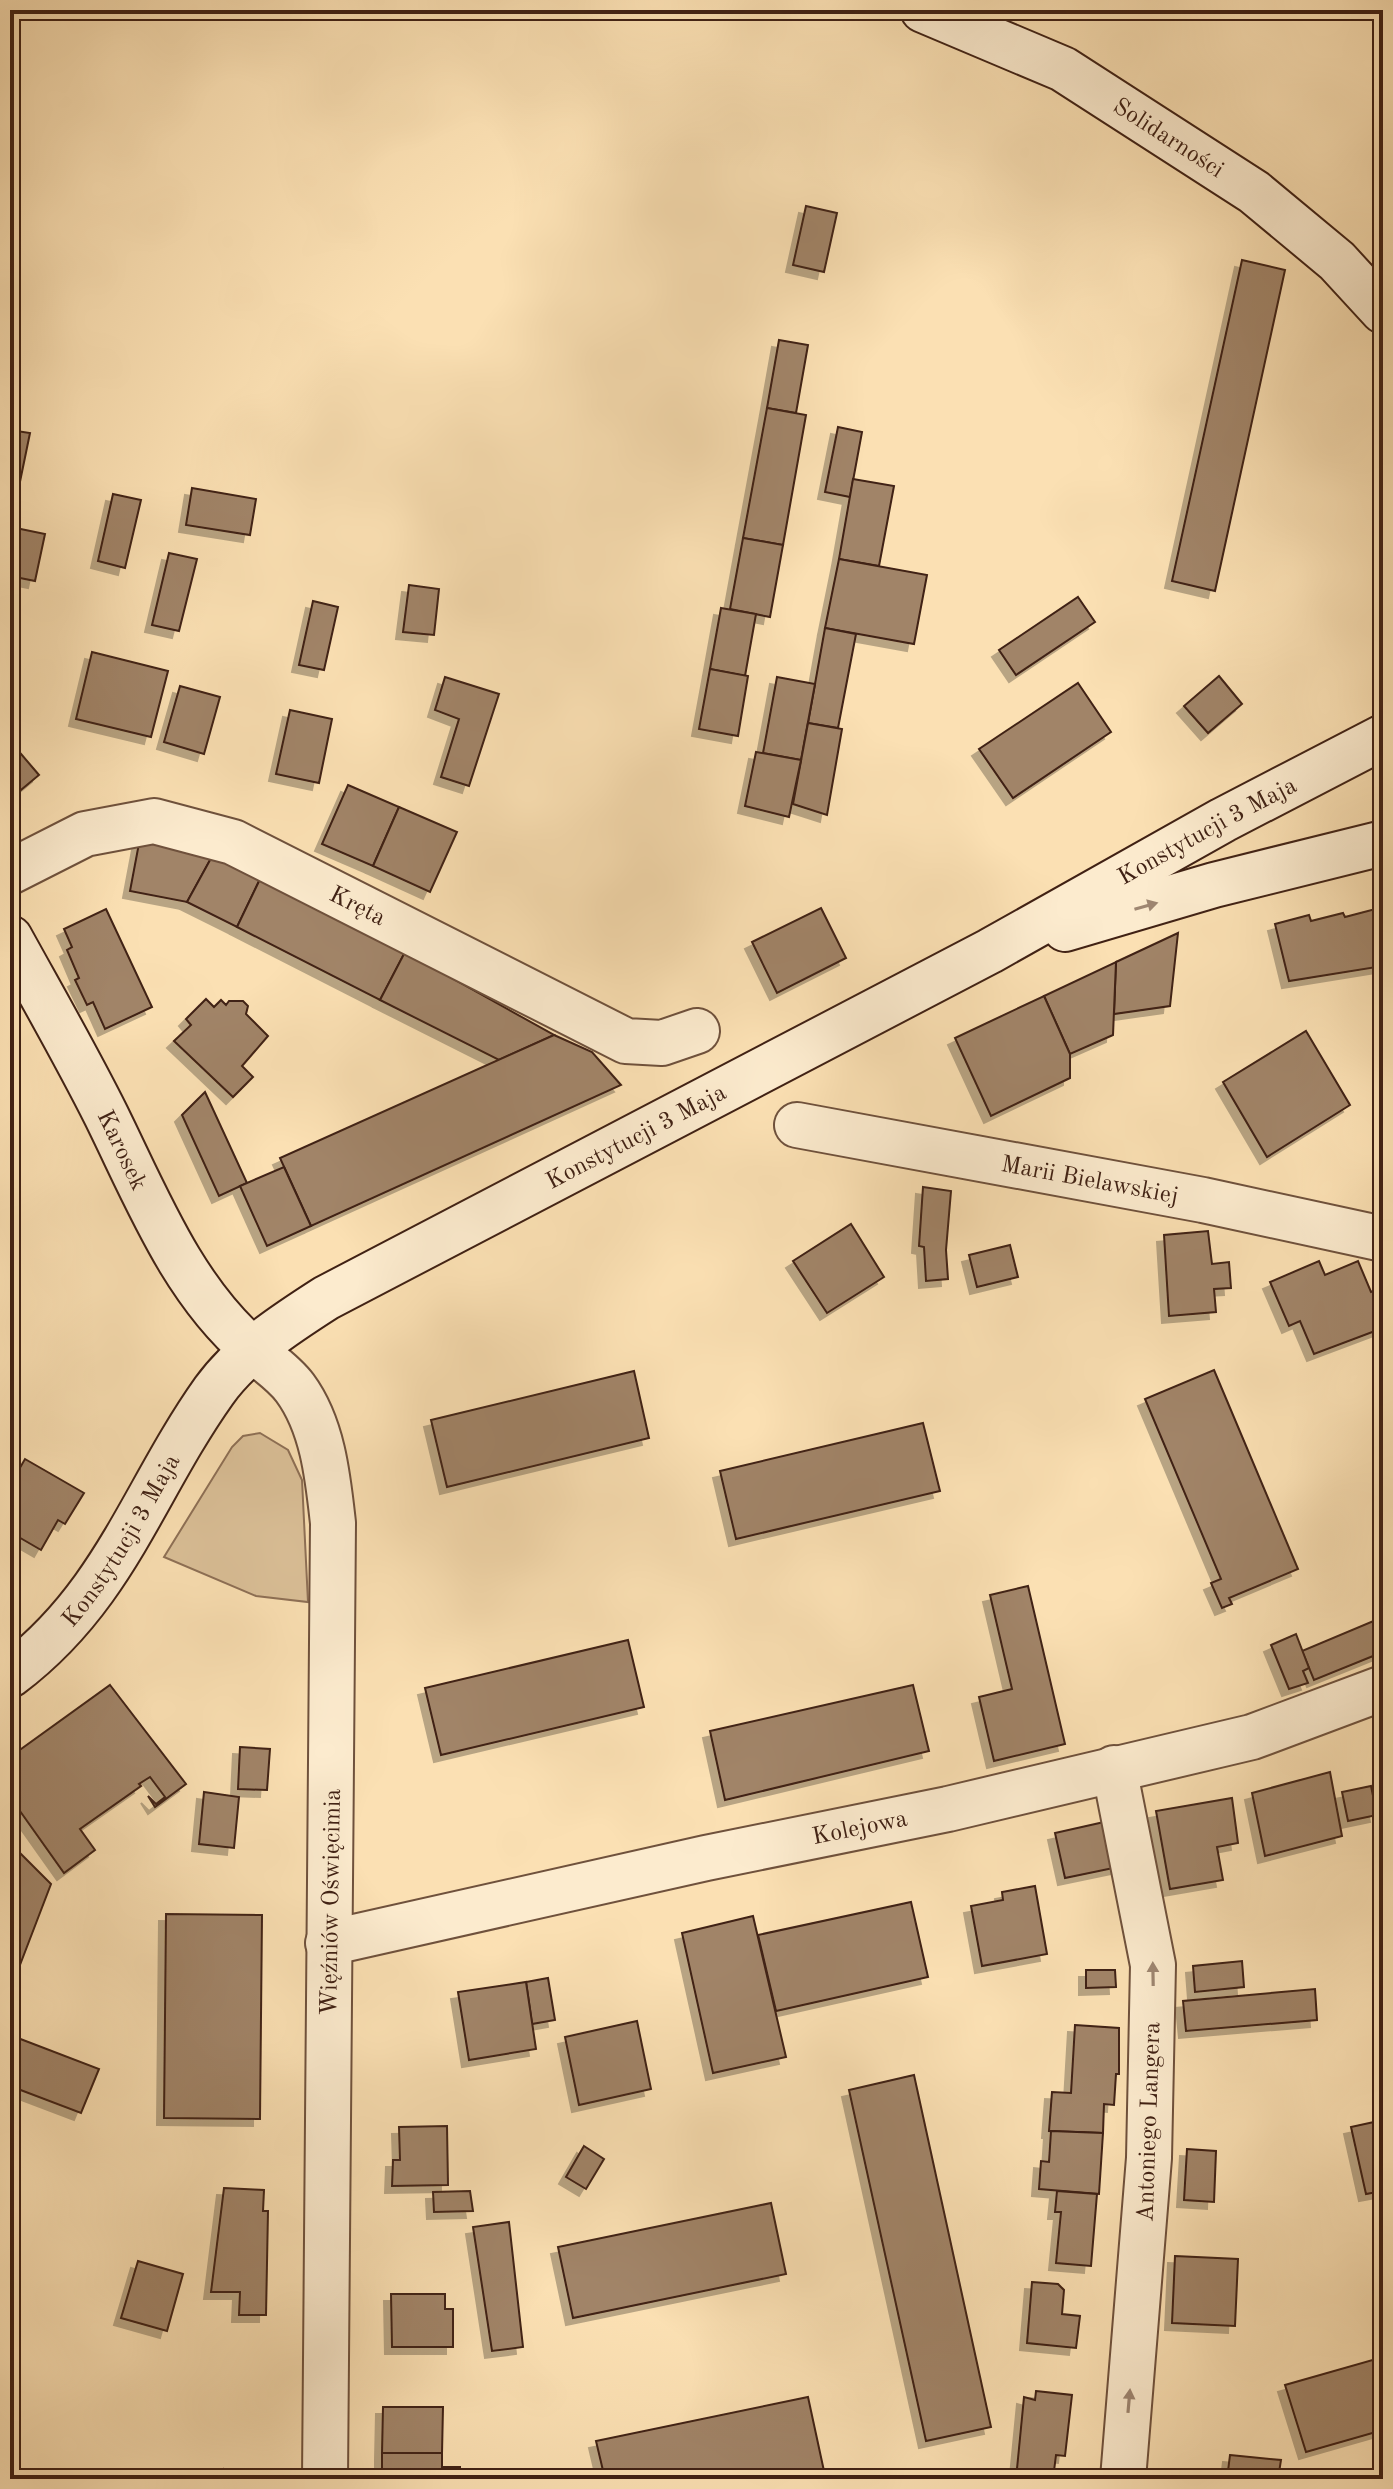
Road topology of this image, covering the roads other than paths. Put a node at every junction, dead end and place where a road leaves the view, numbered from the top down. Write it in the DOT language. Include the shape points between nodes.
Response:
graph roads {
  1 [pos="923,10"];
  2 [pos="1383,311"];
  3 [pos="1383,737"];
  4 [pos="1383,843"];
  5 [pos="1177,846"];
  6 [pos="10,872"];
  7 [pos="1214,885"];
  8 [pos="10,938"];
  9 [pos="990,951"];
  10 [pos="697,1031"];
  11 [pos="797,1125"];
  12 [pos="1383,1239"];
  13 [pos="253,1350"];
  14 [pos="10,1675"];
  15 [pos="1383,1688"];
  16 [pos="1114,1768"];
  17 [pos="328,1943"];
  18 [pos="325,2479"];
  19 [pos="1123,2479"];
  1 -- 2 [label="street, Solidarności" via="1063,69 1254,192 1337,261"];
  3 -- 5 [label="street, Konstytucji 3 Maja"];
  4 -- 7 [label="street"];
  5 -- 7 [label="street" via="1192,873"];
  5 -- 9 [label="street, Konstytucji 3 Maja"];
  6 -- 10 [label="street, Kręta" via="85,834 154,821 233,842 626,1041 662,1043"];
  9 -- 7 [label="street, one-way"];
  8 -- 13 [label="street, Karosek" via="179,1261 223,1324"];
  9 -- 13 [label="street, Konstytucji 3 Maja" via="326,1298"];
  11 -- 12 [label="street, Marii Bielawskiej"];
  13 -- 14 [label="street, Konstytucji 3 Maja" via="216,1389 107,1575 67,1623"];
  13 -- 17 [label="street, Więźniów Oświęcimia" via="293,1385 306,1405 329,1489 334,1622"];
  15 -- 16 [label="street, Kolejowa" via="1252,1737"];
  16 -- 17 [label="street, Kolejowa"];
  19 -- 16 [label="street, Antoniego Langera, one-way" via="1149,2158 1153,1965"];
  17 -- 18 [label="street, Więźniów Oświęcimia"];
}
